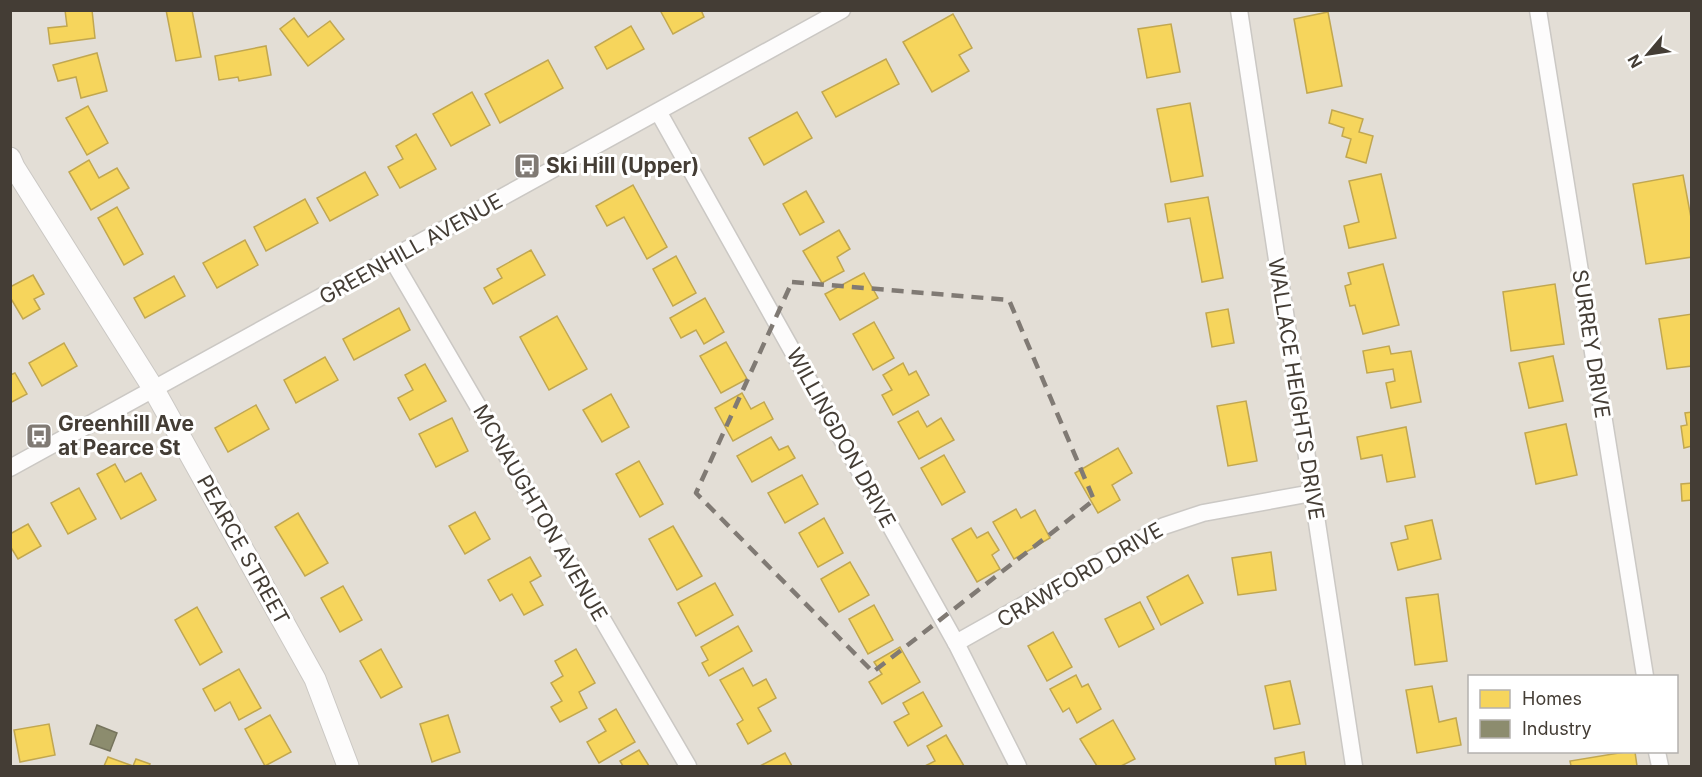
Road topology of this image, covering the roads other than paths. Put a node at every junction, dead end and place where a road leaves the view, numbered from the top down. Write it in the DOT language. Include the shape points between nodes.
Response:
graph roads {
  1 [pos="842,10"];
  2 [pos="1239,10"];
  3 [pos="1538,10"];
  4 [pos="659,112"];
  5 [pos="12,164"];
  6 [pos="392,259"];
  7 [pos="153,388"];
  8 [pos="10,468"];
  9 [pos="1312,493"];
  10 [pos="956,643"];
  11 [pos="1645,675"];
  12 [pos="348,766"];
  13 [pos="688,766"];
  14 [pos="1018,766"];
  15 [pos="1354,766"];
  1 -- 4 [label="street, GREENHILL AVENUE"];
  2 -- 9 [label="street, WALLACE HEIGHTS DRIVE"];
  3 -- 11 [label="street, SURREY DRIVE"];
  4 -- 6 [label="street, GREENHILL AVENUE"];
  4 -- 10 [label="street, WILLINGDON DRIVE"];
  5 -- 7 [label="street, PEARCE STREET"];
  6 -- 7 [label="street, GREENHILL AVENUE"];
  6 -- 13 [label="street, MCNAUGHTON AVENUE"];
  7 -- 8 [label="street, GREENHILL AVENUE"];
  7 -- 12 [label="street, PEARCE STREET" via="315,679"];
  9 -- 10 [label="street, CRAWFORD DRIVE" via="1203,513 1164,526"];
  9 -- 15 [label="street, WALLACE HEIGHTS DRIVE"];
  10 -- 14 [label="street, WILLINGDON DRIVE"];
}
